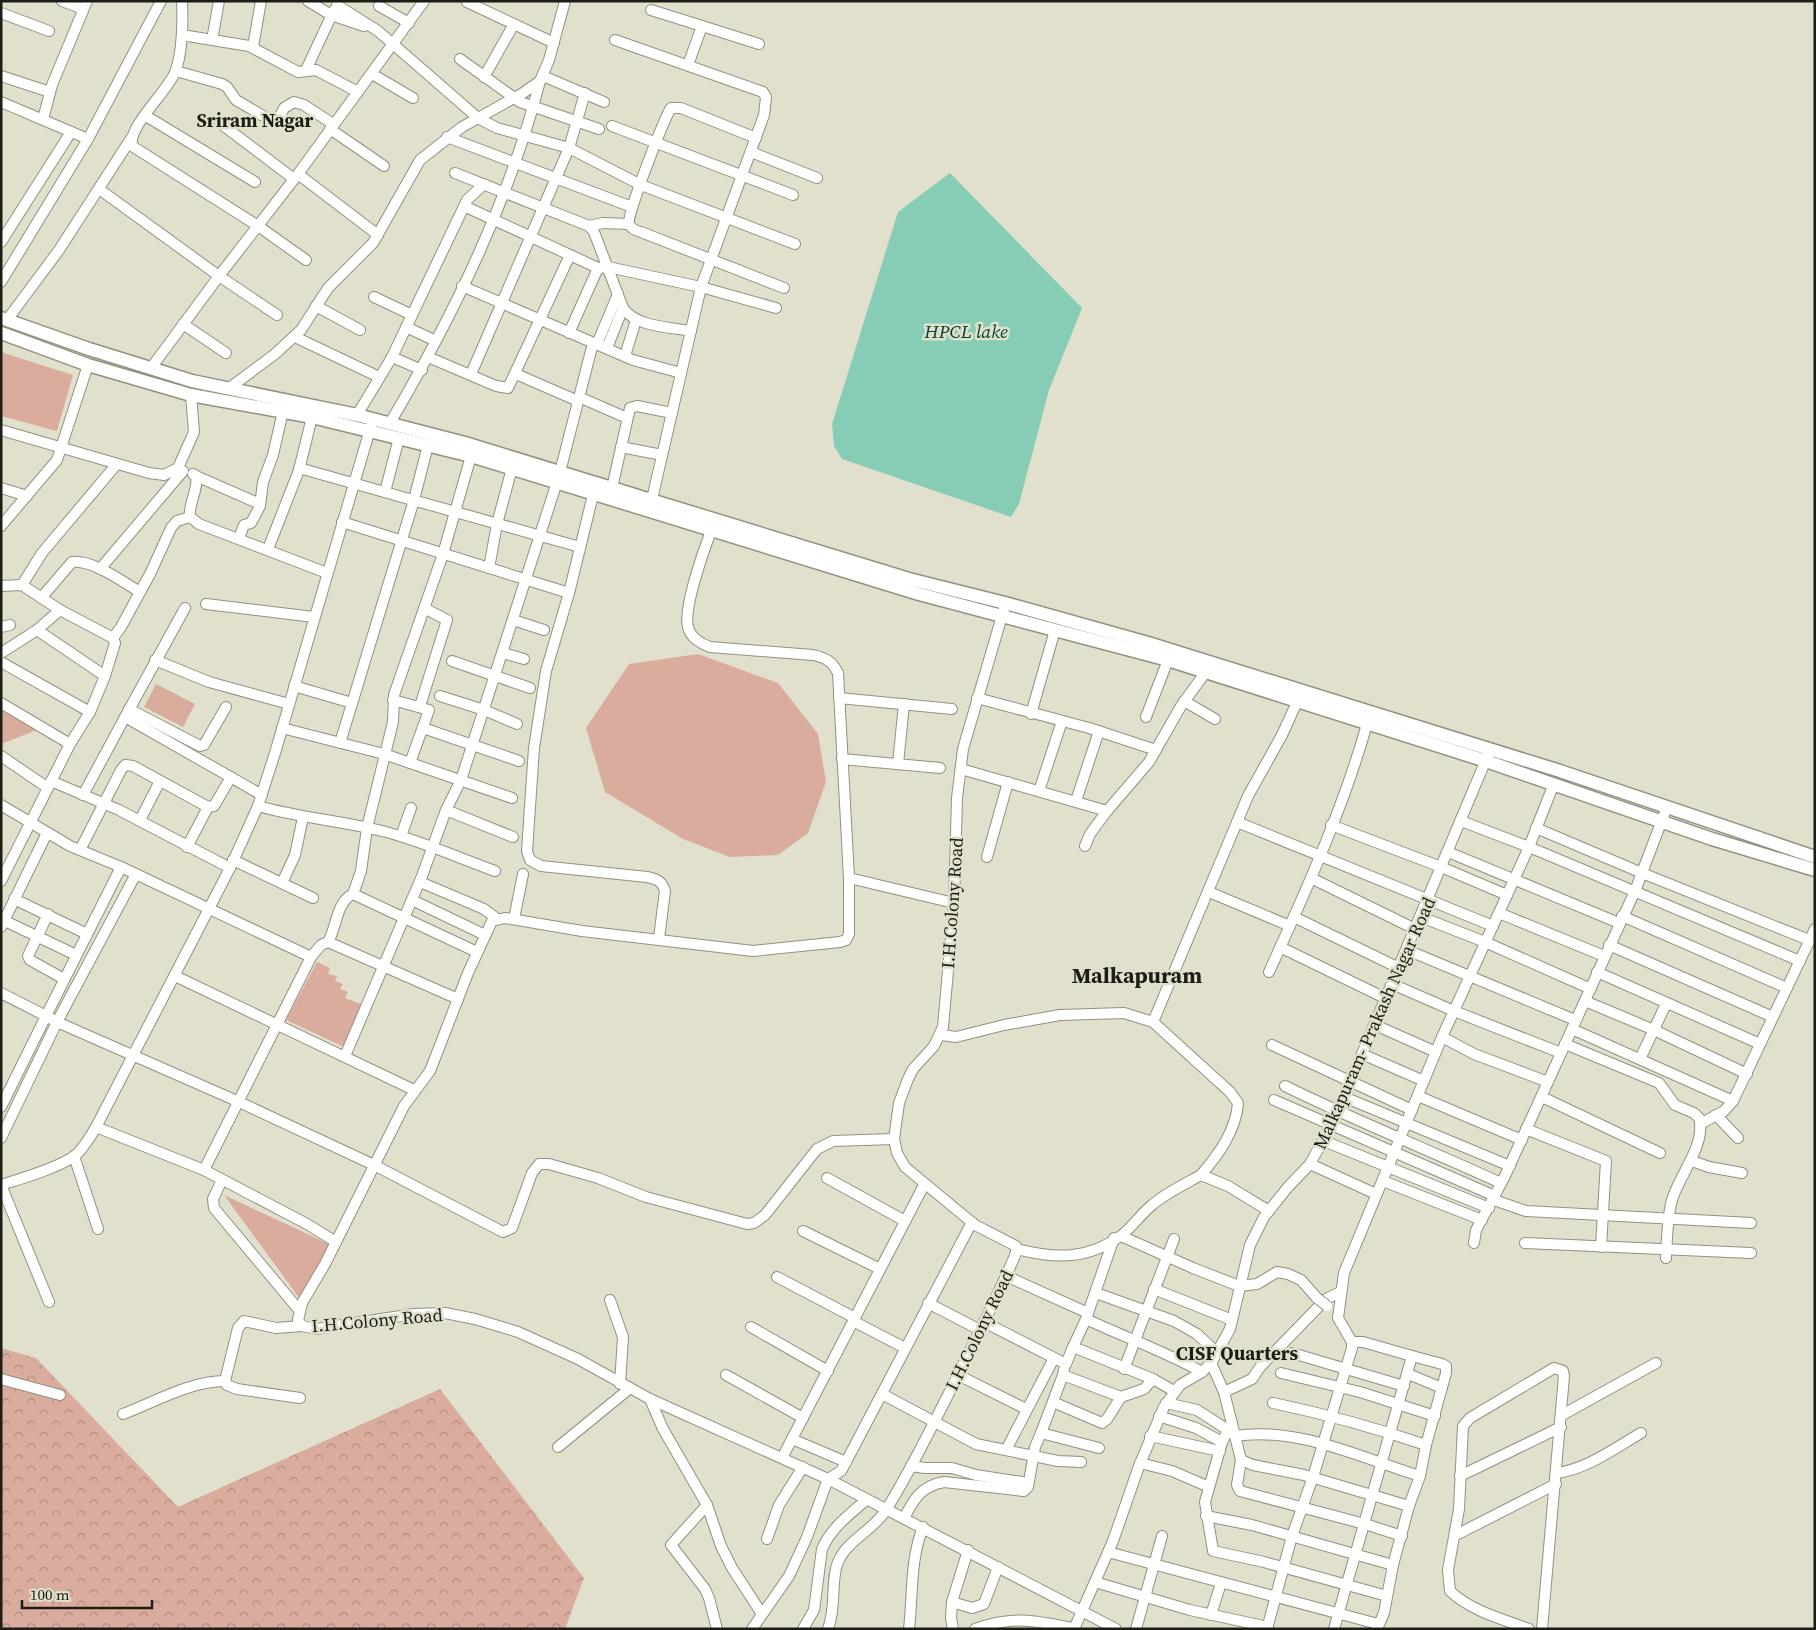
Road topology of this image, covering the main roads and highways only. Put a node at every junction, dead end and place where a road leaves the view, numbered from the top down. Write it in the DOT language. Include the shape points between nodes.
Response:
graph roads {
  1 [pos="4,318"];
  2 [pos="1,333"];
  3 [pos="234,394"];
  4 [pos="372,425"];
  5 [pos="558,477"];
  6 [pos="1004,609"];
  7 [pos="1488,755"];
  8 [pos="1815,857"];
  9 [pos="1815,870"];
  1 -- 3 [label="main road" via="89,350"];
  2 -- 3 [label="main road" via="88,366 191,395"];
  3 -- 4 [label="main road" via="283,411"];
  3 -- 4 [label="main road" via="357,415"];
  4 -- 5 [label="main road" via="399,438"];
  4 -- 5 [label="main road" via="390,423 466,443"];
  5 -- 6 [label="main road" via="612,488 715,518"];
  5 -- 6 [label="main road" via="593,495 919,594"];
  6 -- 7 [label="main road" via="1107,631"];
  6 -- 7 [label="main road" via="1055,630 1168,660 1368,724"];
  7 -- 8 [label="main road" via="1667,807"];
  7 -- 9 [label="main road" via="1553,786"];
}
